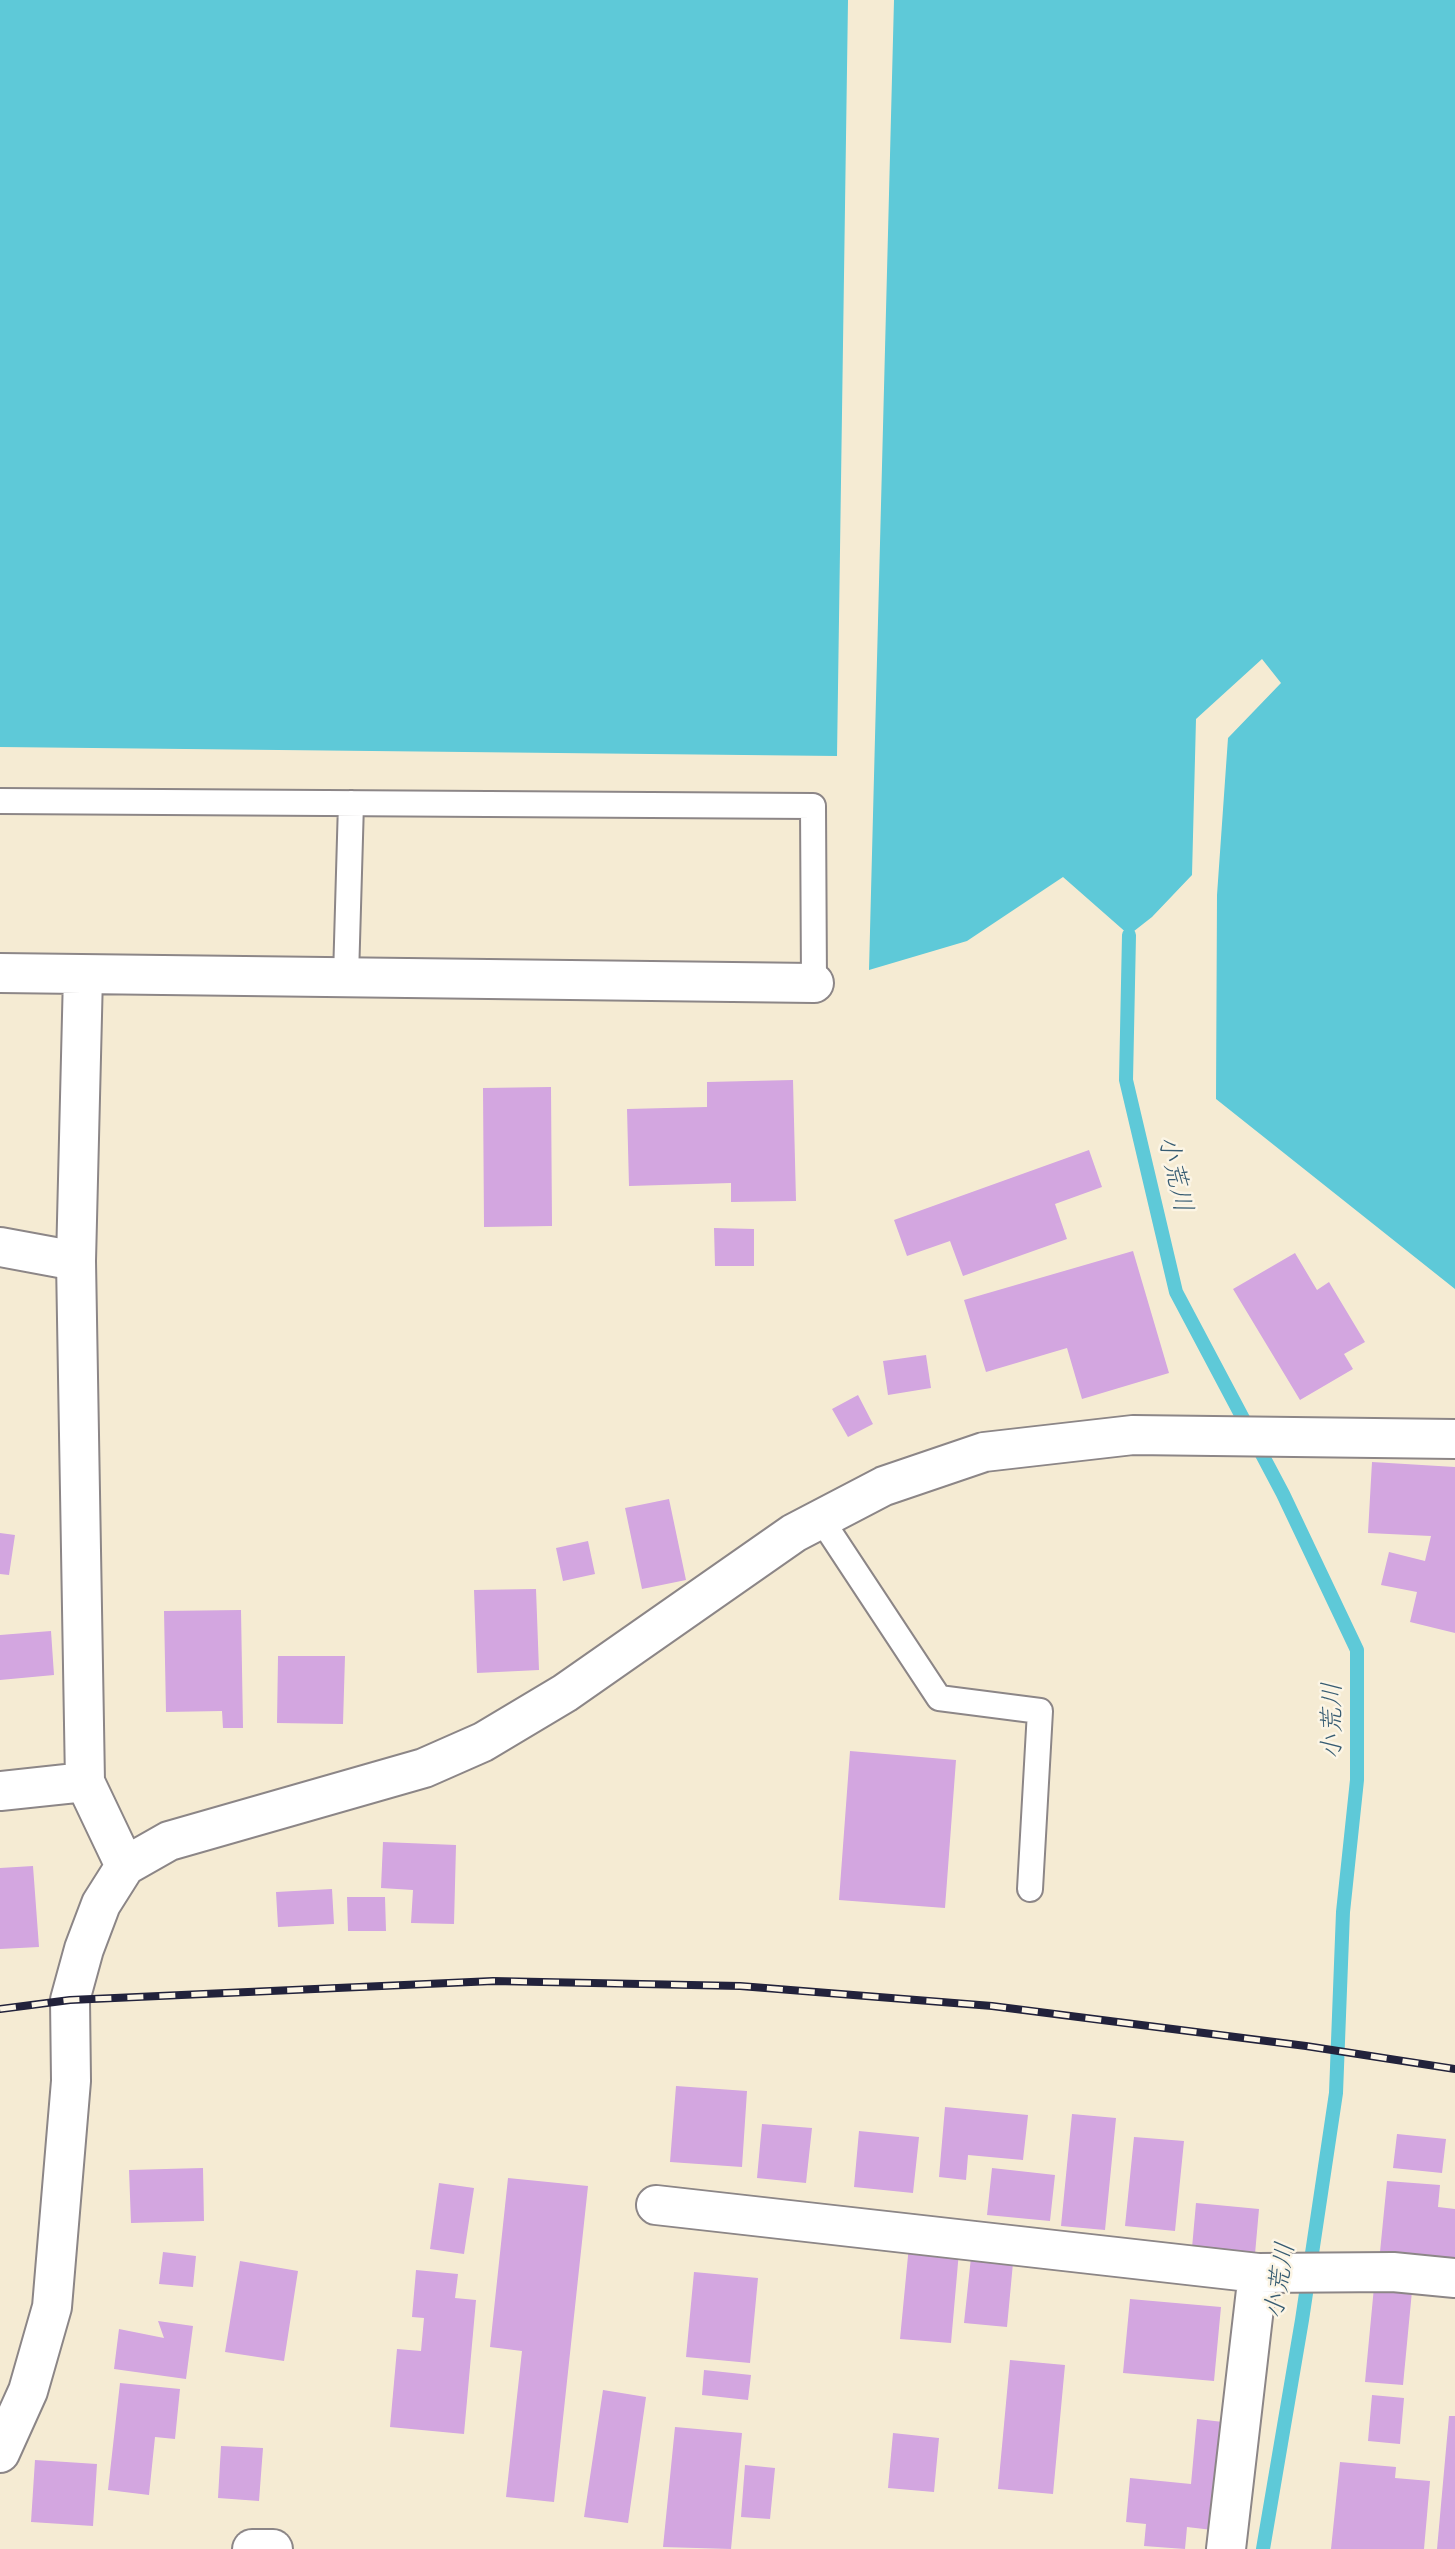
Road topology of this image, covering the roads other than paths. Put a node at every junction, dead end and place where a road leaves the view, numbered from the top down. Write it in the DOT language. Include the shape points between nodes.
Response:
graph roads {
  1 [pos="0,802"];
  2 [pos="351,803"];
  3 [pos="0,973"];
  4 [pos="83,975"];
  5 [pos="346,977"];
  6 [pos="814,983"];
  7 [pos="0,1247"];
  8 [pos="76,1261"];
  9 [pos="1455,1439"];
  10 [pos="821,1519"];
  11 [pos="85,1782"];
  12 [pos="0,1791"];
  13 [pos="125,1867"];
  14 [pos="1030,1889"];
  15 [pos="656,2205"];
  16 [pos="1258,2273"];
  17 [pos="1455,2278"];
  18 [pos="0,2453"];
  19 [pos="253,2549"];
  20 [pos="273,2549"];
  21 [pos="1226,2549"];
  1 -- 2 [label="lane"];
  2 -- 5 [label="lane"];
  2 -- 6 [label="lane" via="813,806"];
  3 -- 4 [label="main road"];
  4 -- 5 [label="main road"];
  4 -- 8 [label="main road"];
  5 -- 6 [label="main road"];
  7 -- 8 [label="main road"];
  8 -- 11 [label="main road"];
  9 -- 10 [label="main road" via="1133,1435 984,1451 884,1486"];
  10 -- 13 [label="main road" via="794,1533 565,1693 483,1742 424,1768 169,1841"];
  10 -- 14 [label="lane" via="939,1698 1040,1711"];
  11 -- 12 [label="main road"];
  11 -- 13 [label="main road"];
  13 -- 18 [label="main road" via="101,1903 70,2000 71,2081 52,2307 28,2391"];
  15 -- 16 [label="main road"];
  16 -- 17 [label="main road" via="1393,2272"];
  16 -- 21 [label="main road"];
  19 -- 20 [label="main road"];
}
